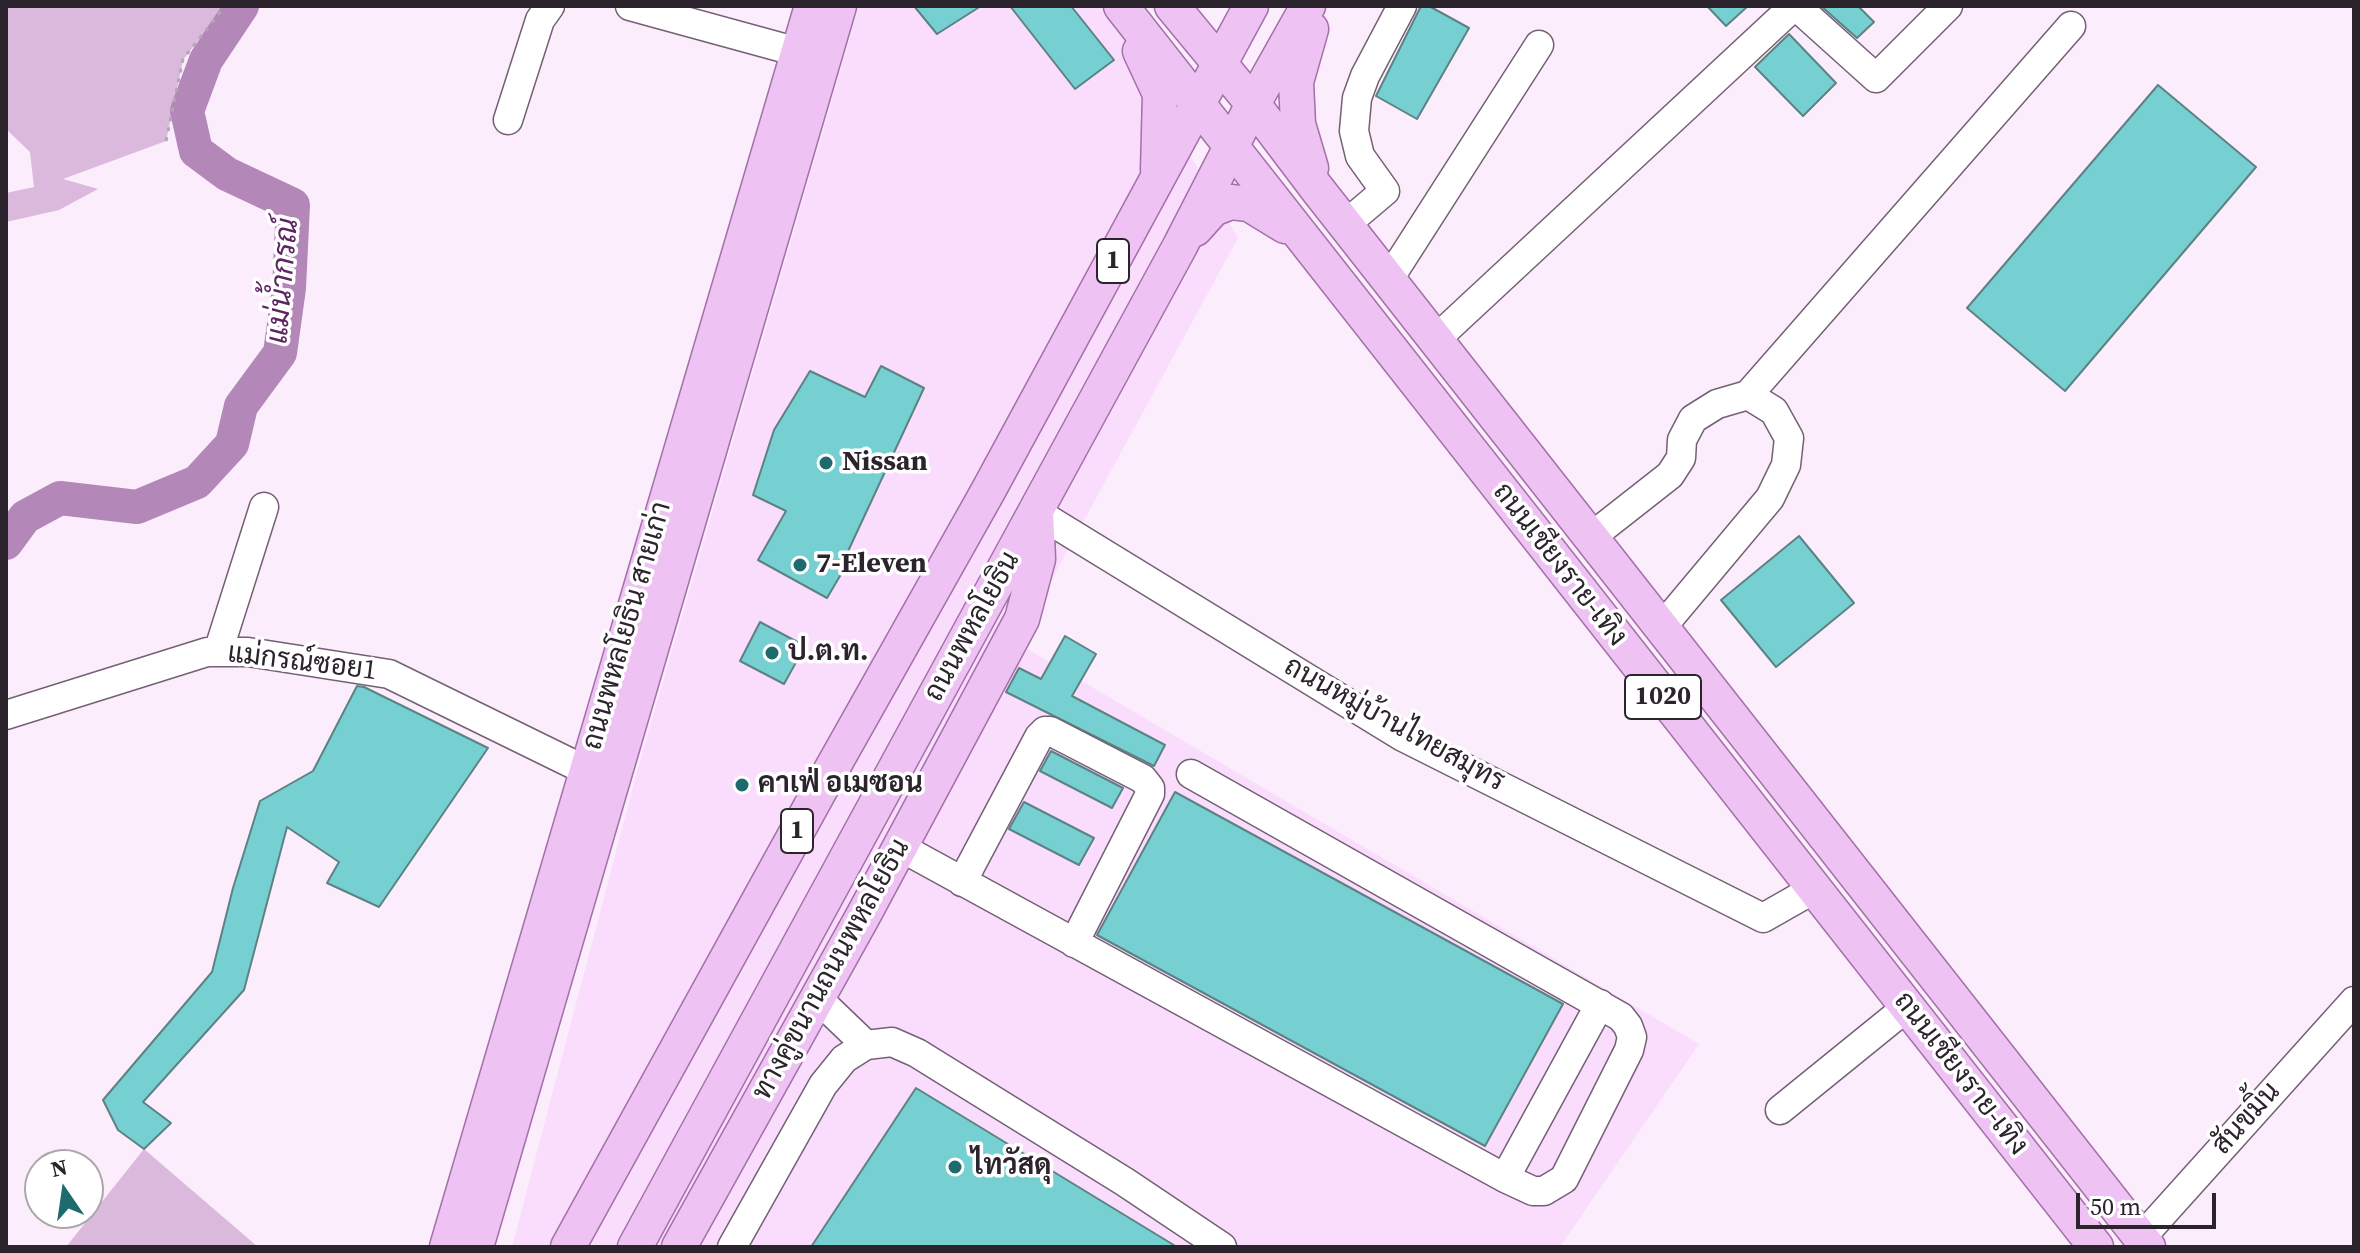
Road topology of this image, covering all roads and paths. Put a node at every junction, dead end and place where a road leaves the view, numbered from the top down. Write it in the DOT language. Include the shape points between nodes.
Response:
graph roads {
  1 [pos="225,6"];
  2 [pos="550,6"];
  3 [pos="630,6"];
  4 [pos="812,6"];
  5 [pos="839,6"];
  6 [pos="1120,6"];
  7 [pos="1172,6"];
  8 [pos="1251,6"];
  9 [pos="1308,6"];
  10 [pos="1319,6"];
  11 [pos="1402,6"];
  12 [pos="1795,6"];
  13 [pos="1948,6"];
  14 [pos="2071,26"];
  15 [pos="1539,45"];
  16 [pos="798,52"];
  17 [pos="1219,65"];
  18 [pos="1198,104"];
  19 [pos="1253,104"];
  20 [pos="508,120"];
  21 [pos="166,141"];
  22 [pos="1230,147"];
  23 [pos="1158,179"];
  24 [pos="1318,190"];
  25 [pos="1346,224"];
  26 [pos="1301,238"];
  27 [pos="1180,246"];
  28 [pos="1389,279"];
  29 [pos="1436,339"];
  30 [pos="1748,395"];
  31 [pos="264,507"];
  32 [pos="1036,512"];
  33 [pos="1591,537"];
  34 [pos="1662,627"];
  35 [pos="218,652"];
  36 [pos="6,715"];
  37 [pos="1191,774"];
  38 [pos="599,775"];
  39 [pos="900,847"];
  40 [pos="962,882"];
  41 [pos="1814,889"];
  42 [pos="1074,943"];
  43 [pos="817,998"];
  44 [pos="2354,1001"];
  45 [pos="1600,1004"];
  46 [pos="1907,1007"];
  47 [pos="866,1045"];
  48 [pos="1780,1110"];
  49 [pos="1505,1178"];
  50 [pos="2144,1242"];
  51 [pos="447,1247"];
  52 [pos="476,1247"];
  53 [pos="568,1247"];
  54 [pos="635,1247"];
  55 [pos="679,1247"];
  56 [pos="732,1247"];
  57 [pos="1222,1247"];
  58 [pos="2096,1247"];
  1 -- 21 [label="path" via="183,59"];
  2 -- 20 [label="street" via="540,20"];
  3 -- 16 [label="street"];
  4 -- 16 [label="main road, ถนนพหลโยธิน สายเก่า"];
  5 -- 38 [label="main road, ถนนพหลโยธิน สายเก่า"];
  6 -- 18 [label="main road"];
  6 -- 23 [label="main road" via="1160,94"];
  7 -- 17 [label="main road"];
  8 -- 17 [label="main road, ถนนพหลโยธิน / 1"];
  9 -- 19 [label="main road, ถนนพหลโยธิน / 1"];
  10 -- 24 [label="main road" via="1296,82 1298,124"];
  11 -- 25 [label="street" via="1357,98 1354,131 1360,156 1385,191"];
  12 -- 13 [label="street" via="1876,78"];
  12 -- 29 [label="street"];
  14 -- 30 [label="street"];
  15 -- 28 [label="street"];
  16 -- 38 [label="main road, ถนนพหลโยธิน สายเก่า"];
  17 -- 18 [label="main road, ถนนพหลโยธิน / 1"];
  17 -- 19 [label="main road, 1020"];
  18 -- 22 [label="main road, 1020"];
  18 -- 23 [label="main road, ถนนพหลโยธิน / 1"];
  19 -- 22 [label="main road, ถนนพหลโยธิน / 1"];
  19 -- 24 [label="main road, 1020"];
  22 -- 26 [label="main road, ถนนเชียงราย-เทิง / 1020"];
  22 -- 27 [label="main road, ถนนพหลโยธิน / 1"];
  23 -- 53 [label="main road, ถนนพหลโยธิน / 1"];
  24 -- 25 [label="main road, 1020"];
  25 -- 28 [label="main road, 1020"];
  26 -- 27 [label="main road" via="1249,204 1231,202 1213,209"];
  26 -- 41 [label="main road, ถนนเชียงราย-เทิง / 1020"];
  27 -- 32 [label="main road, ถนนพหลโยธิน / 1"];
  28 -- 29 [label="main road, 1020"];
  29 -- 33 [label="main road, 1020"];
  30 -- 33 [label="street" via="1717,404 1693,419 1670,475"];
  30 -- 34 [label="street" via="1774,411 1789,438 1786,465 1770,498"];
  31 -- 35 [label="street"];
  32 -- 39 [label="main road, ทางคู่ขนานถนนพหลโยธิน" via="1038,559 1022,619"];
  32 -- 41 [label="street, ถนนหมู่บ้านไทยสมุทร" via="1403,737 1763,918"];
  32 -- 54 [label="main road, ถนนพหลโยธิน / 1"];
  33 -- 34 [label="main road, 1020"];
  34 -- 50 [label="main road, 1020"];
  35 -- 36 [label="street, แม่กรณ์ซอย1"];
  35 -- 38 [label="street, แม่กรณ์ซอย1" via="389,674"];
  37 -- 45 [label="street"];
  38 -- 51 [label="main road, ถนนพหลโยธิน สายเก่า"];
  38 -- 52 [label="main road, ถนนพหลโยธิน สายเก่า"];
  39 -- 40 [label="street"];
  39 -- 43 [label="main road, ทางคู่ขนานถนนพหลโยธิน"];
  40 -- 42 [label="street"];
  40 -- 42 [label="street" via="1042,733 1050,731 1143,779 1150,794"];
  41 -- 46 [label="main road, ถนนเชียงราย-เทิง / 1020"];
  42 -- 49 [label="street"];
  43 -- 47 [label="street"];
  43 -- 55 [label="main road, ทางคู่ขนานถนนพหลโยธิน"];
  44 -- 50 [label="street, สันขมิ้น"];
  45 -- 49 [label="street"];
  45 -- 49 [label="street" via="1621,1017 1632,1037 1564,1179 1533,1191"];
  46 -- 48 [label="street"];
  46 -- 58 [label="main road, ถนนเชียงราย-เทิง / 1020"];
  47 -- 56 [label="street" via="844,1059 823,1085"];
  47 -- 57 [label="street" via="892,1042 917,1053"];
}
